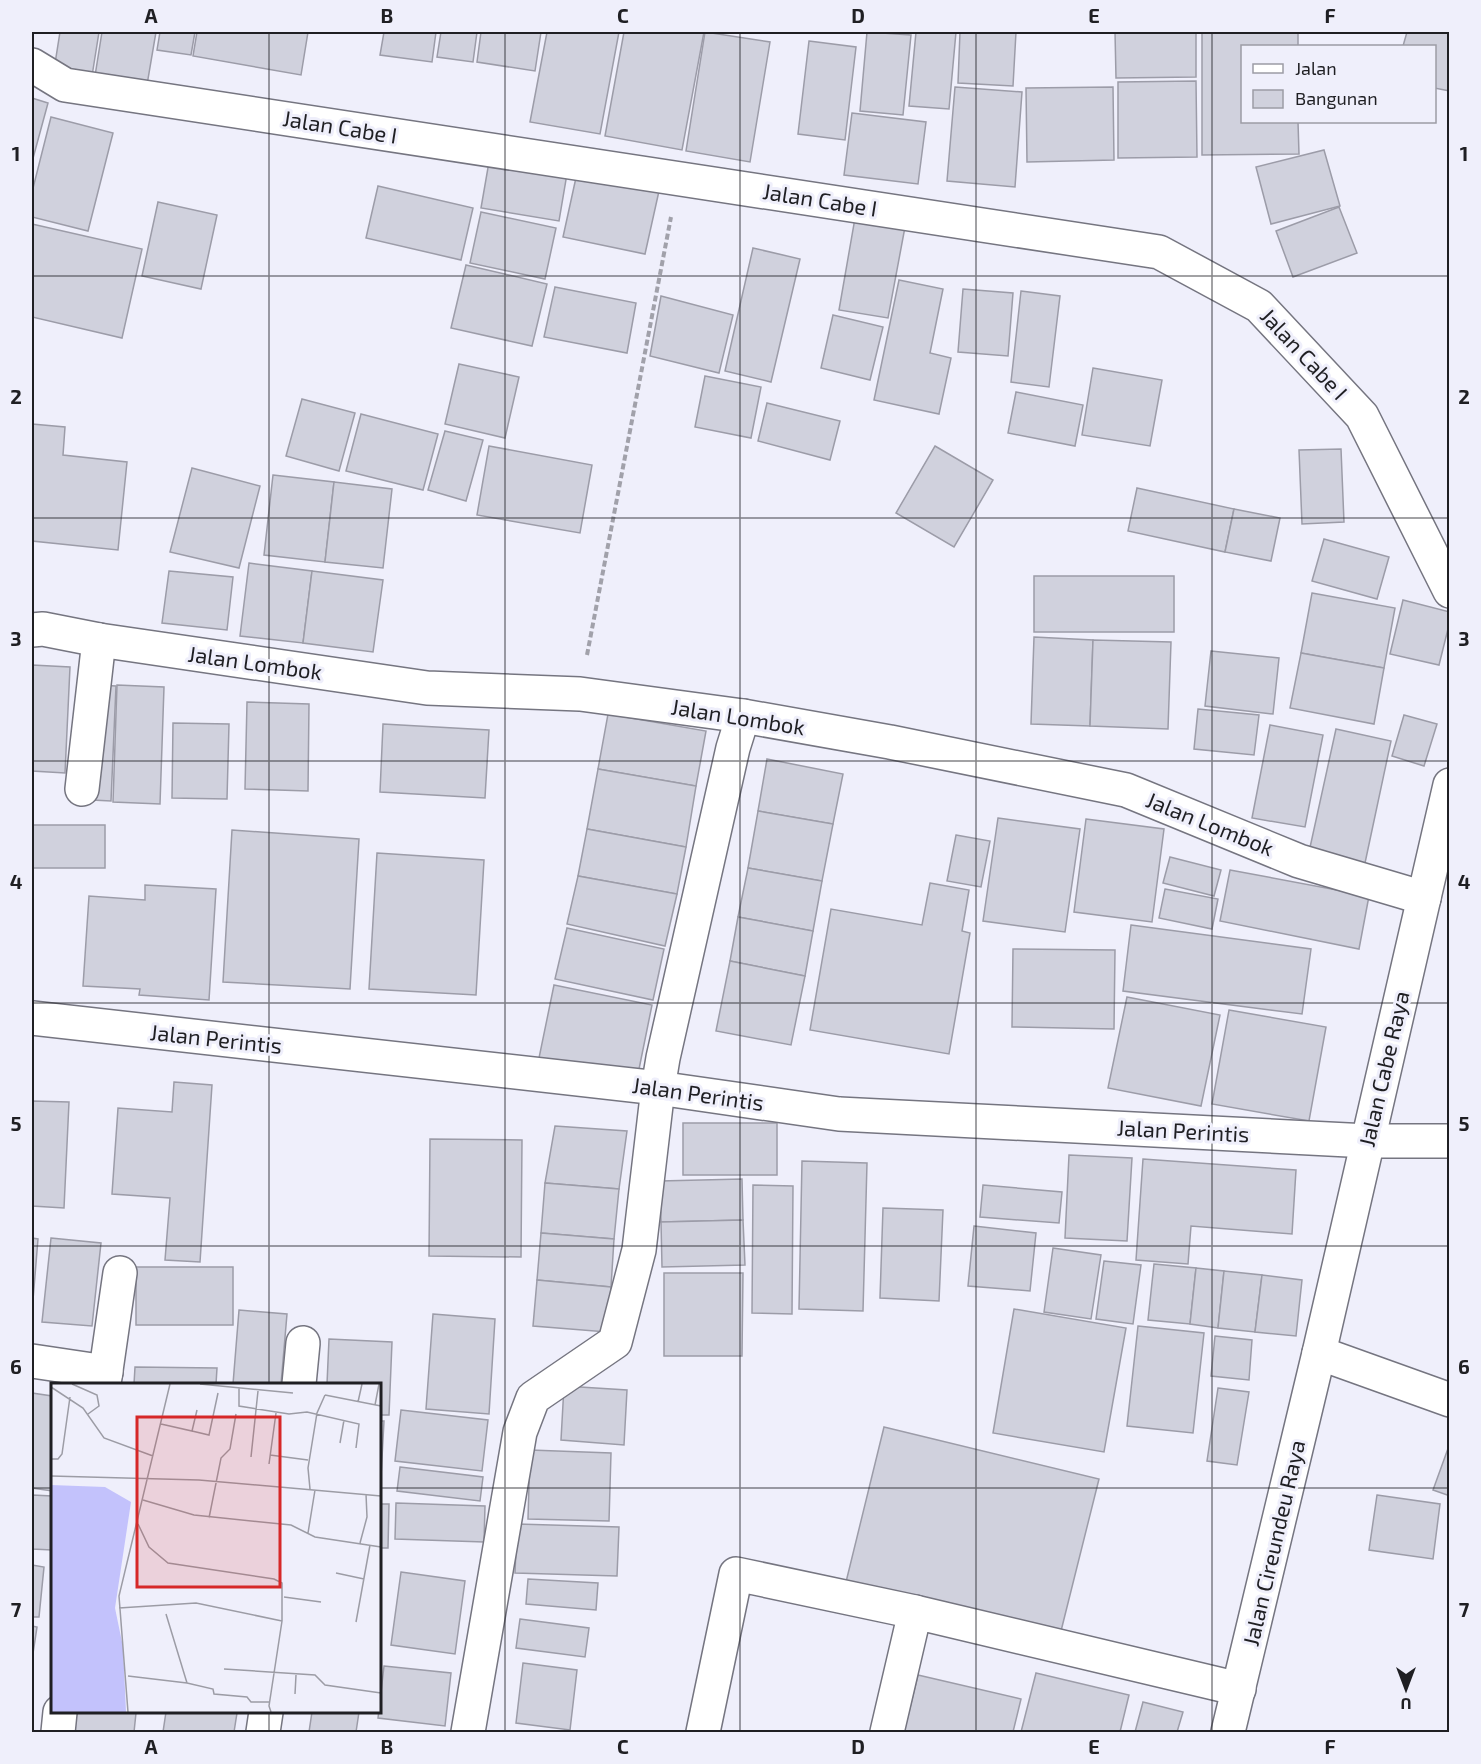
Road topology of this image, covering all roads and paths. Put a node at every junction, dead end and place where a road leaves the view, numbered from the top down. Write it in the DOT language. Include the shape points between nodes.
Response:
graph roads {
  1 [pos="32,65"];
  2 [pos="678,178"];
  3 [pos="1449,591"];
  4 [pos="32,630"];
  5 [pos="99,640"];
  6 [pos="580,694"];
  7 [pos="743,716"];
  8 [pos="1449,784"];
  9 [pos="82,789"];
  10 [pos="1424,898"];
  11 [pos="32,1018"];
  12 [pos="658,1088"];
  13 [pos="1368,1141"];
  14 [pos="1449,1141"];
  15 [pos="120,1274"];
  16 [pos="303,1343"];
  17 [pos="1319,1353"];
  18 [pos="32,1361"];
  19 [pos="105,1378"];
  20 [pos="299,1383"];
  21 [pos="1449,1400"];
  22 [pos="915,1612"];
  23 [pos="1239,1689"];
  24 [pos="60,1713"];
  25 [pos="266,1713"];
  26 [pos="58,1732"];
  27 [pos="263,1732"];
  28 [pos="468,1732"];
  29 [pos="703,1732"];
  30 [pos="887,1732"];
  31 [pos="1228,1732"];
  1 -- 2 [label="street, Jalan Cabe I" via="65,85"];
  2 -- 3 [label="street, Jalan Cabe I" via="1159,252 1259,306 1362,416"];
  2 -- 6 [label="path"];
  4 -- 5 [label="street, Jalan Lombok"];
  5 -- 6 [label="street, Jalan Lombok" via="427,688"];
  5 -- 9 [label="street"];
  6 -- 7 [label="street, Jalan Lombok"];
  7 -- 10 [label="street, Jalan Lombok" via="1126,790 1299,861"];
  7 -- 12 [label="street"];
  8 -- 10 [label="street, Jalan Cabe Raya"];
  10 -- 13 [label="street, Jalan Cabe Raya"];
  11 -- 12 [label="street, Jalan Perintis"];
  12 -- 13 [label="street, Jalan Perintis" via="839,1114"];
  12 -- 28 [label="street" via="639,1250 615,1342 533,1398 520,1432"];
  13 -- 14 [label="street, Jalan Perintis"];
  13 -- 17 [label="street, Jalan Cabe Raya"];
  15 -- 19 [label="street"];
  16 -- 20 [label="street"];
  17 -- 21 [label="street"];
  17 -- 23 [label="street, Jalan Cireundeu Raya"];
  18 -- 19 [label="street"];
  22 -- 23 [label="street"];
  22 -- 29 [label="street" via="736,1574"];
  22 -- 30 [label="street"];
  23 -- 31 [label="street, Jalan Cireundeu Raya"];
  24 -- 26 [label="street"];
  25 -- 27 [label="street"];
}
